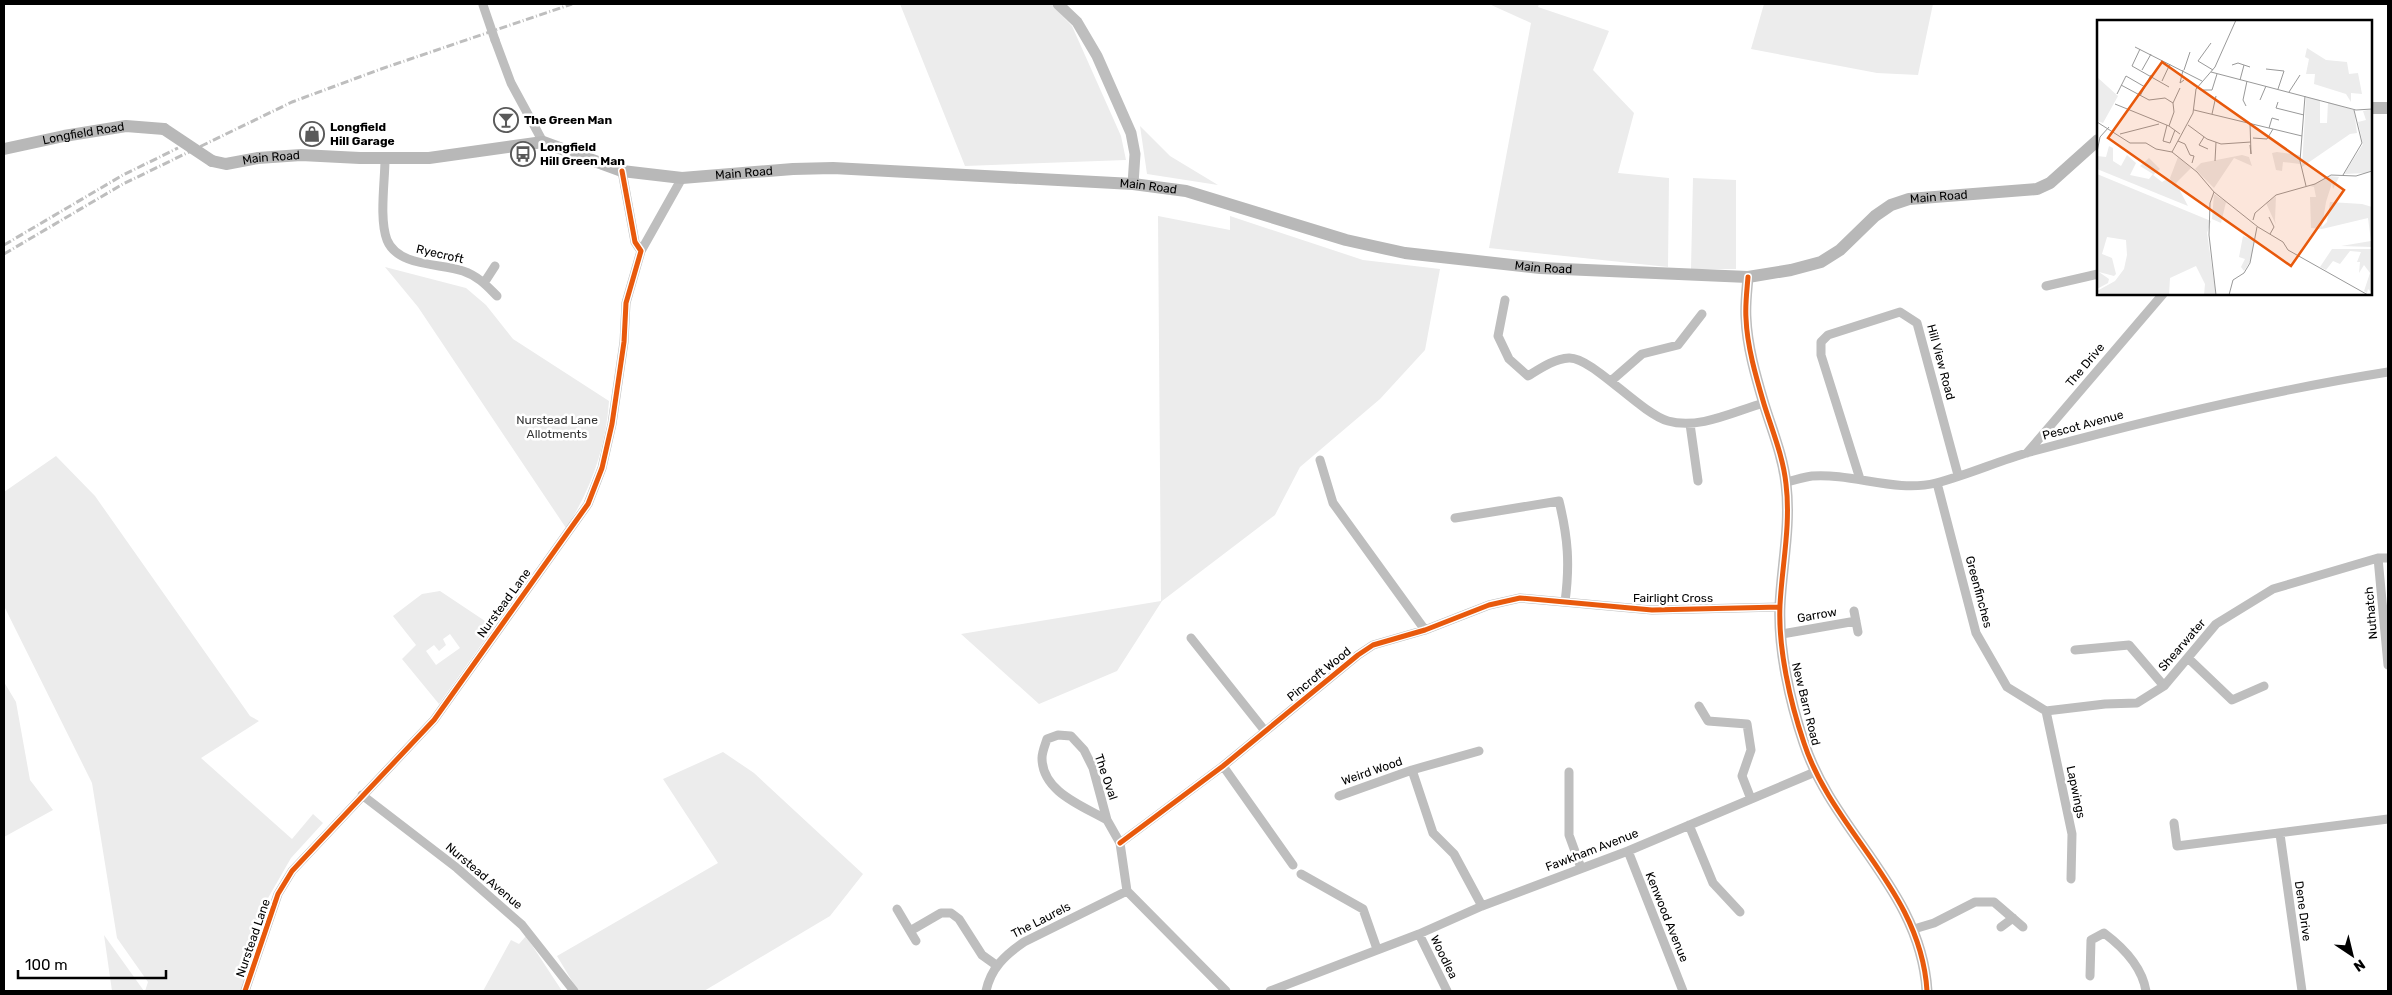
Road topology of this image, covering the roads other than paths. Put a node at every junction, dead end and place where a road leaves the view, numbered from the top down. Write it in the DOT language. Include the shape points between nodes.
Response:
graph roads {
  1 [pos="483,4"];
  2 [pos="1058,4"];
  3 [pos="2372,108"];
  4 [pos="2388,108"];
  5 [pos="164,129"];
  6 [pos="2097,141"];
  7 [pos="542,142"];
  8 [pos="4,149"];
  9 [pos="385,159"];
  10 [pos="622,171"];
  11 [pos="682,178"];
  12 [pos="1133,184"];
  13 [pos="641,250"];
  14 [pos="495,266"];
  15 [pos="2097,274"];
  16 [pos="1748,277"];
  17 [pos="484,283"];
  18 [pos="2046,286"];
  19 [pos="2162,295"];
  20 [pos="497,296"];
  21 [pos="1505,300"];
  22 [pos="1702,314"];
  23 [pos="2388,372"];
  24 [pos="1611,381"];
  25 [pos="1764,403"];
  26 [pos="1690,424"];
  27 [pos="2027,453"];
  28 [pos="1320,460"];
  29 [pos="1958,475"];
  30 [pos="1860,479"];
  31 [pos="1698,481"];
  32 [pos="1786,482"];
  33 [pos="1937,483"];
  34 [pos="1455,518"];
  35 [pos="2378,558"];
  36 [pos="2388,558"];
  37 [pos="1565,602"];
  38 [pos="1780,607"];
  39 [pos="1854,611"];
  40 [pos="1856,621"];
  41 [pos="1425,630"];
  42 [pos="1858,632"];
  43 [pos="1782,634"];
  44 [pos="1191,638"];
  45 [pos="2074,650"];
  46 [pos="2188,658"];
  47 [pos="2388,665"];
  48 [pos="2164,686"];
  49 [pos="2264,686"];
  50 [pos="1699,706"];
  51 [pos="2046,712"];
  52 [pos="1265,732"];
  53 [pos="1479,751"];
  54 [pos="1223,766"];
  55 [pos="1412,770"];
  56 [pos="1569,772"];
  57 [pos="1815,772"];
  58 [pos="362,795"];
  59 [pos="1339,796"];
  60 [pos="1751,799"];
  61 [pos="2388,819"];
  62 [pos="1107,820"];
  63 [pos="2174,823"];
  64 [pos="1689,825"];
  65 [pos="2280,834"];
  66 [pos="1120,843"];
  67 [pos="1628,851"];
  68 [pos="1293,865"];
  69 [pos="1581,868"];
  70 [pos="1301,874"];
  71 [pos="2071,879"];
  72 [pos="1127,891"];
  73 [pos="1482,906"];
  74 [pos="897,909"];
  75 [pos="1740,912"];
  76 [pos="2013,918"];
  77 [pos="2001,927"];
  78 [pos="2022,927"];
  79 [pos="1914,929"];
  80 [pos="910,931"];
  81 [pos="1419,934"];
  82 [pos="916,941"];
  83 [pos="1377,949"];
  84 [pos="996,966"];
  85 [pos="2090,976"];
  86 [pos="246,991"];
  87 [pos="574,991"];
  88 [pos="986,991"];
  89 [pos="1226,991"];
  90 [pos="1270,991"];
  91 [pos="1447,991"];
  92 [pos="1683,991"];
  93 [pos="1927,991"];
  94 [pos="2146,991"];
  95 [pos="2302,991"];
  1 -- 7 [label="street, bridge" via="510,83"];
  2 -- 12 [label="street" via="1077,22 1097,56 1131,133 1135,154"];
  3 -- 4 [label="main road"];
  5 -- 8 [label="main road, Longfield Road" via="126,126"];
  5 -- 9 [label="main road, Main Road, bridge" via="212,161 226,164 301,155"];
  6 -- 16 [label="main road, Main Road" via="2050,183 2037,189 1909,199 1891,205 1875,216 1840,250 1821,262"];
  7 -- 9 [label="main road, Main Road" via="447,156"];
  7 -- 10 [label="main road, Main Road"];
  9 -- 17 [label="street, Ryecroft" via="387,241 407,259 463,271"];
  10 -- 11 [label="main road, Main Road"];
  10 -- 13 [label="street" via="634,242"];
  11 -- 12 [label="main road, Main Road" via="833,168"];
  11 -- 13 [label="street, Nurstead Lane"];
  12 -- 16 [label="main road, Main Road" via="1186,192 1346,240 1405,254 1540,268"];
  13 -- 58 [label="street, Nurstead Lane" via="626,303 612,424 602,468 588,504 434,720"];
  14 -- 17 [label="street"];
  15 -- 18 [label="street"];
  16 -- 25 [label="street, New Barn Road" via="1746,319"];
  17 -- 20 [label="street, Ryecroft"];
  19 -- 27 [label="street, The Drive"];
  21 -- 24 [label="street" via="1498,336 1509,359 1528,376 1556,361 1572,358"];
  22 -- 24 [label="street" via="1678,344 1642,354"];
  23 -- 27 [label="street, Pescot Avenue" via="2229,403"];
  24 -- 26 [label="street" via="1646,410 1668,421"];
  25 -- 26 [label="street"];
  25 -- 32 [label="street, New Barn Road"];
  26 -- 31 [label="street"];
  27 -- 29 [label="street, Pescot Avenue"];
  28 -- 41 [label="street" via="1333,503"];
  29 -- 30 [label="street, Hill View Road" via="1917,323 1900,312 1828,335 1821,342 1822,355"];
  29 -- 33 [label="street, Pescot Avenue"];
  30 -- 32 [label="street, Pescot Avenue" via="1812,476"];
  30 -- 33 [label="street, Pescot Avenue" via="1916,487"];
  32 -- 38 [label="street, New Barn Road" via="1789,509"];
  33 -- 51 [label="street, Greenfinches" via="1976,633 2007,687"];
  34 -- 37 [label="street" via="1559,501 1569,559"];
  35 -- 36 [label="street, Shearwater"];
  35 -- 46 [label="street, Shearwater" via="2273,589 2216,624"];
  35 -- 47 [label="street, Nuthatch"];
  37 -- 38 [label="street, Fairlight Cross" via="1652,610"];
  37 -- 41 [label="street, Pincroft Wood" via="1520,598 1489,605"];
  38 -- 43 [label="street, New Barn Road"];
  39 -- 40 [label="street, Garrow"];
  40 -- 42 [label="street, Garrow"];
  40 -- 43 [label="street, Garrow"];
  41 -- 52 [label="street, Pincroft Wood" via="1373,645"];
  43 -- 57 [label="street, New Barn Road" via="1785,672 1803,742"];
  44 -- 52 [label="street"];
  45 -- 48 [label="street" via="2129,645"];
  46 -- 48 [label="street, Shearwater"];
  46 -- 49 [label="street" via="2232,700"];
  48 -- 51 [label="street, Shearwater" via="2136,703"];
  50 -- 60 [label="street" via="1708,721 1747,724 1751,750 1742,776"];
  51 -- 71 [label="street, Lapwings" via="2072,834"];
  52 -- 54 [label="street, Pincroft Wood"];
  53 -- 55 [label="street, Weird Wood"];
  54 -- 66 [label="street, Pincroft Wood"];
  54 -- 68 [label="street"];
  55 -- 59 [label="street, Weird Wood"];
  55 -- 73 [label="street, Weird Wood" via="1433,833 1454,854"];
  56 -- 69 [label="street" via="1569,835"];
  57 -- 60 [label="street, Fawkham Avenue"];
  57 -- 79 [label="street, New Barn Road"];
  58 -- 86 [label="street, Nurstead Lane" via="292,871 278,894"];
  58 -- 87 [label="street, Nurstead Avenue" via="457,868 522,925"];
  60 -- 64 [label="street, Fawkham Avenue"];
  61 -- 65 [label="street"];
  62 -- 62 [label="street, The Oval" via="1059,793 1047,778 1042,758 1047,739 1058,735 1071,736 1084,750 1093,768"];
  62 -- 66 [label="street, The Oval"];
  63 -- 65 [label="street" via="2177,846"];
  64 -- 67 [label="street, Fawkham Avenue"];
  64 -- 75 [label="street" via="1713,884"];
  65 -- 95 [label="street, Dene Drive"];
  66 -- 72 [label="street, The Oval"];
  67 -- 69 [label="street, Fawkham Avenue"];
  67 -- 92 [label="street, Kenwood Avenue"];
  69 -- 73 [label="street, Fawkham Avenue"];
  70 -- 83 [label="street" via="1363,909"];
  72 -- 84 [label="street, The Laurels" via="1024,942"];
  72 -- 89 [label="street"];
  73 -- 81 [label="street, Fawkham Avenue"];
  74 -- 80 [label="street"];
  76 -- 77 [label="street"];
  76 -- 78 [label="street"];
  76 -- 79 [label="street" via="1994,902 1974,902"];
  79 -- 93 [label="street, New Barn Road" via="1926,970"];
  80 -- 82 [label="street"];
  80 -- 84 [label="street" via="941,913 951,913 960,919 982,955"];
  81 -- 83 [label="street, Fawkham Avenue"];
  81 -- 91 [label="street, Woodlea"];
  83 -- 90 [label="street, Fawkham Avenue"];
  84 -- 88 [label="street, The Laurels"];
  85 -- 94 [label="street" via="2091,940 2104,934 2114,941 2144,977"];
}
